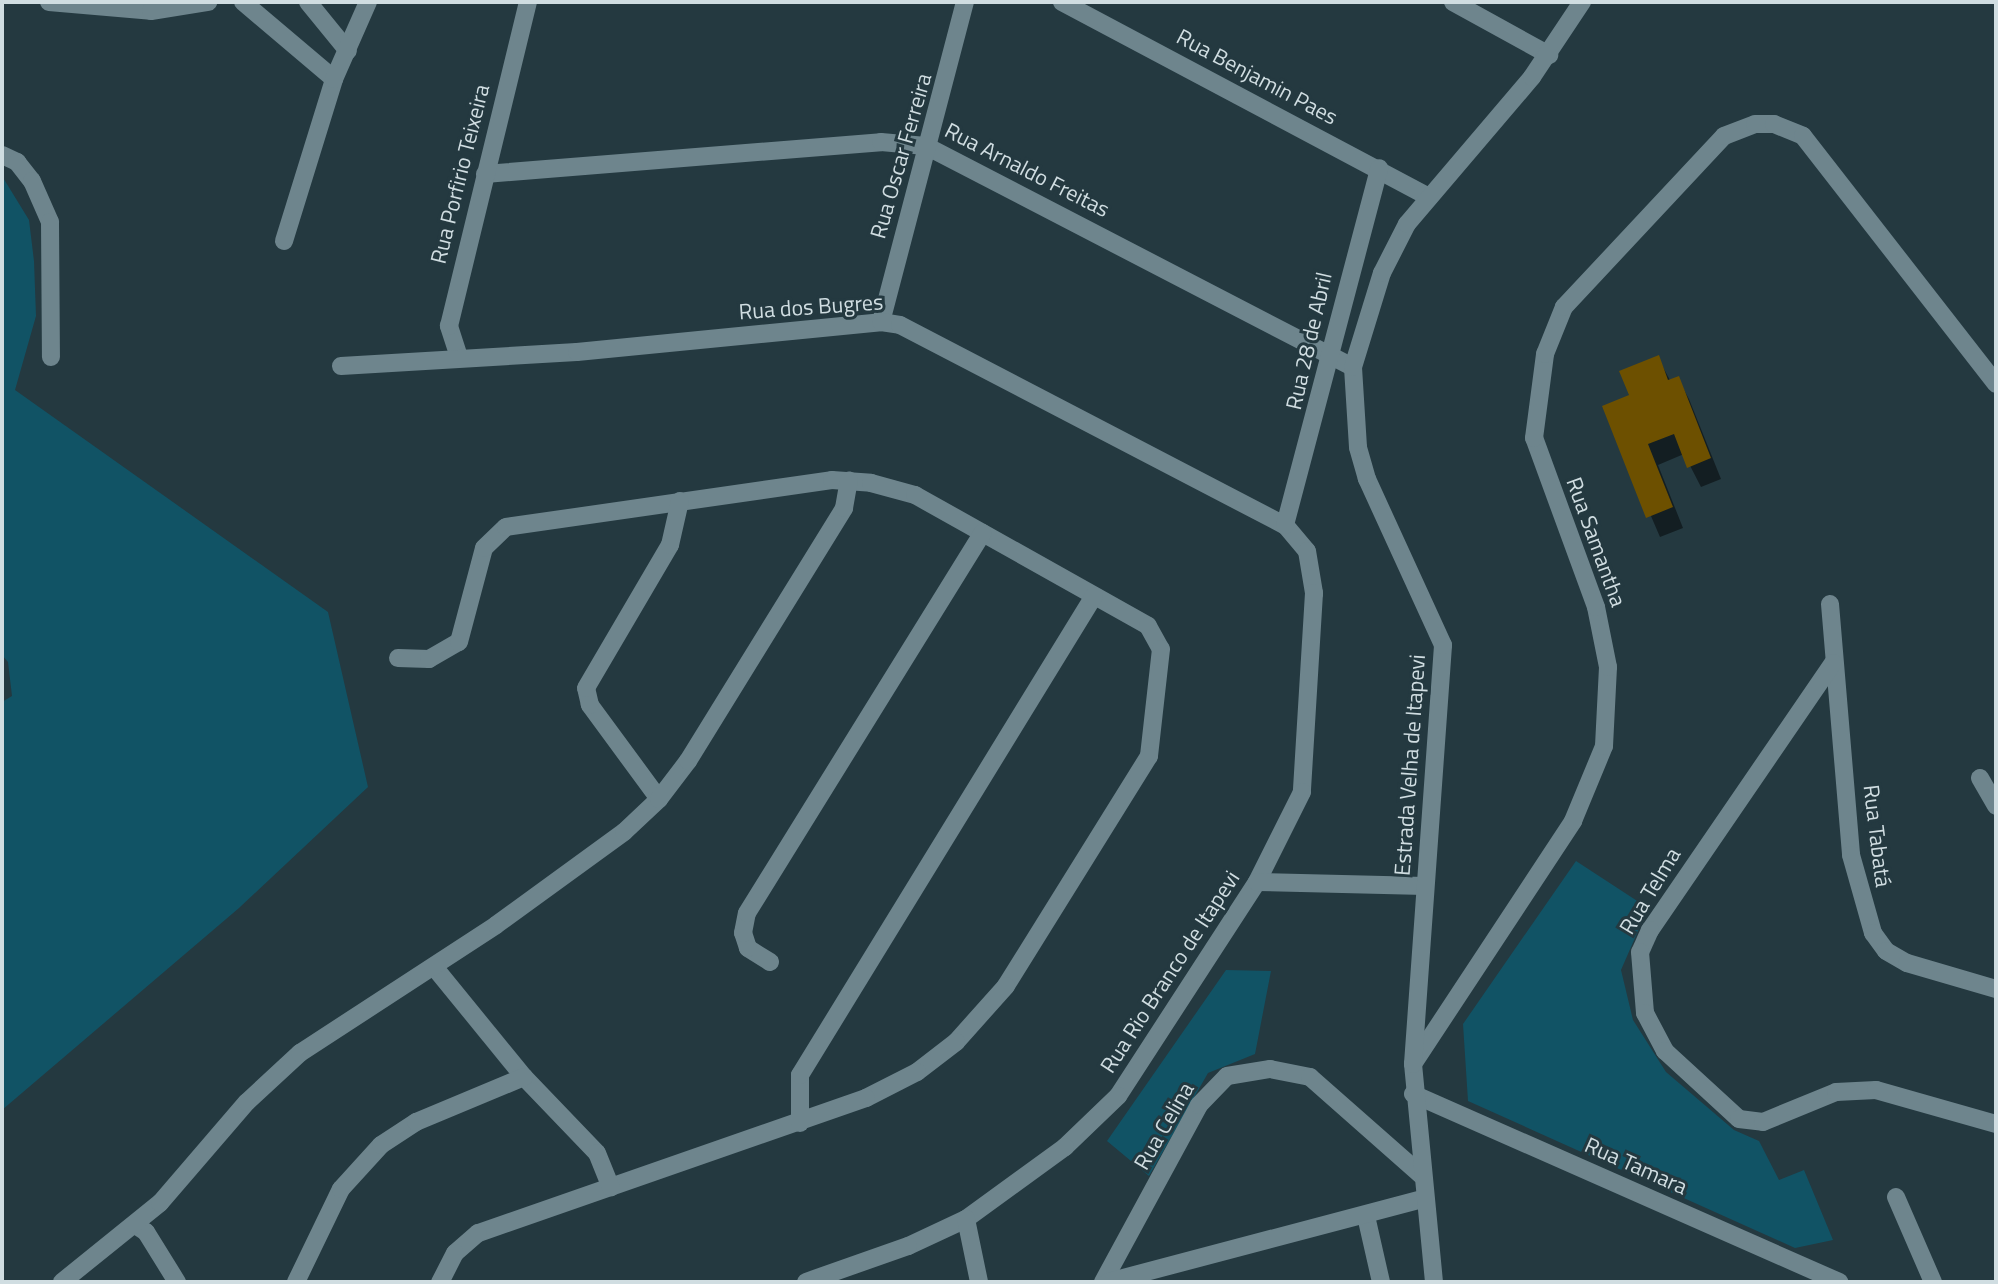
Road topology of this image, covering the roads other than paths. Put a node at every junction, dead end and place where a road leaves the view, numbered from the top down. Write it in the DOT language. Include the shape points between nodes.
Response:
graph roads {
  1 [pos="49,2"];
  2 [pos="208,2"];
  3 [pos="243,2"];
  4 [pos="308,2"];
  5 [pos="368,2"];
  6 [pos="528,2"];
  7 [pos="965,2"];
  8 [pos="1062,2"];
  9 [pos="1453,2"];
  10 [pos="1582,2"];
  11 [pos="348,51"];
  12 [pos="1549,55"];
  13 [pos="334,79"];
  14 [pos="926,146"];
  15 [pos="2,155"];
  16 [pos="1379,168"];
  17 [pos="485,174"];
  18 [pos="1429,197"];
  19 [pos="284,241"];
  20 [pos="881,322"];
  21 [pos="1331,351"];
  22 [pos="51,357"];
  23 [pos="459,357"];
  24 [pos="341,366"];
  25 [pos="1353,367"];
  26 [pos="1996,384"];
  27 [pos="849,480"];
  28 [pos="680,501"];
  29 [pos="1285,525"];
  30 [pos="983,533"];
  31 [pos="1094,596"];
  32 [pos="1830,604"];
  33 [pos="398,658"];
  34 [pos="1833,663"];
  35 [pos="1980,778"];
  36 [pos="659,799"];
  37 [pos="1996,806"];
  38 [pos="1257,882"];
  39 [pos="1425,886"];
  40 [pos="770,962"];
  41 [pos="435,968"];
  42 [pos="1996,989"];
  43 [pos="1413,1064"];
  44 [pos="524,1077"];
  45 [pos="1413,1094"];
  46 [pos="800,1123"];
  47 [pos="1996,1124"];
  48 [pos="1421,1175"];
  49 [pos="611,1187"];
  50 [pos="1896,1197"];
  51 [pos="1425,1198"];
  52 [pos="1366,1216"];
  53 [pos="966,1219"];
  54 [pos="137,1226"];
  55 [pos="62,1282"];
  56 [pos="177,1282"];
  57 [pos="296,1282"];
  58 [pos="440,1282"];
  59 [pos="806,1282"];
  60 [pos="979,1282"];
  61 [pos="1106,1282"];
  62 [pos="1381,1282"];
  63 [pos="1434,1282"];
  64 [pos="1839,1282"];
  65 [pos="1933,1282"];
  1 -- 2 [label="street" via="127,11 183,9"];
  3 -- 13 [label="street"];
  4 -- 11 [label="street"];
  5 -- 11 [label="street"];
  6 -- 17 [label="street, Rua Porfirio Teixeira"];
  7 -- 14 [label="street, Rua Oscar Ferreira"];
  8 -- 16 [label="street, Rua Benjamin Paes"];
  9 -- 12 [label="street"];
  10 -- 12 [label="street"];
  11 -- 13 [label="street"];
  12 -- 18 [label="street"];
  13 -- 19 [label="street"];
  14 -- 17 [label="street, Rua Arnaldo Freitas" via="881,142"];
  14 -- 20 [label="street, Rua Oscar Ferreira"];
  14 -- 21 [label="street, Rua Arnaldo Freitas"];
  15 -- 22 [label="street" via="17,162 32,181 50,222"];
  16 -- 18 [label="street, Rua Benjamin Paes"];
  16 -- 21 [label="street, Rua 28 de Abril"];
  17 -- 23 [label="street, Rua Porfirio Teixeira" via="449,326"];
  18 -- 25 [label="street" via="1392,248"];
  20 -- 23 [label="street, Rua dos Bugres" via="577,352"];
  20 -- 29 [label="street, Rua dos Bugres" via="948,347 1053,407"];
  21 -- 25 [label="street, Rua Arnaldo Freitas"];
  21 -- 29 [label="street, Rua 28 de Abril"];
  23 -- 24 [label="street, Rua dos Bugres"];
  25 -- 39 [label="street, Estrada Velha de Itapevi" via="1358,447 1443,645"];
  26 -- 43 [label="street, Rua Samantha" via="1803,136 1774,124 1755,124 1724,136 1630,241 1587,280 1553,328 1534,438 1596,607 1608,667 1604,746 1573,821"];
  27 -- 28 [label="street"];
  27 -- 30 [label="street" via="915,495"];
  27 -- 36 [label="street" via="844,508 688,761"];
  28 -- 33 [label="street" via="499,531 484,548 459,642 429,659"];
  28 -- 36 [label="street" via="670,545 586,688 590,705"];
  29 -- 38 [label="street, Rua Rio Branco de Itapevi" via="1300,538 1312,566 1305,770 1295,813"];
  30 -- 31 [label="street"];
  30 -- 40 [label="street" via="747,913 743,933 748,948"];
  31 -- 46 [label="street" via="800,1075"];
  31 -- 46 [label="street" via="1148,626 1160,643 1149,756 1006,986 975,1024 904,1079"];
  32 -- 34 [label="street, Rua Tabatá"];
  34 -- 42 [label="street, Rua Tabatá" via="1851,855 1873,933 1886,951 1907,963"];
  34 -- 47 [label="street, Rua Telma" via="1650,930 1640,952 1645,1013 1665,1051 1739,1119 1763,1122 1836,1092 1876,1090"];
  35 -- 37 [label="street"];
  36 -- 41 [label="street" via="624,832"];
  38 -- 39 [label="street"];
  38 -- 53 [label="street, Rua Rio Branco de Itapevi" via="1118,1096 1065,1147"];
  39 -- 43 [label="street, Estrada Velha de Itapevi"];
  41 -- 44 [label="street"];
  41 -- 54 [label="street" via="300,1053 247,1102"];
  43 -- 45 [label="street, Estrada Velha de Itapevi"];
  44 -- 49 [label="street" via="597,1153"];
  44 -- 57 [label="street" via="416,1122 381,1145 341,1189"];
  45 -- 48 [label="street, Estrada Velha de Itapevi"];
  45 -- 64 [label="street, Rua Tamara"];
  46 -- 49 [label="street"];
  48 -- 51 [label="street, Estrada Velha de Itapevi"];
  48 -- 61 [label="street, Rua Celina" via="1310,1077 1270,1069 1227,1076 1199,1105"];
  49 -- 58 [label="street" via="478,1233 455,1253"];
  50 -- 65 [label="street"];
  51 -- 52 [label="street"];
  51 -- 63 [label="street, Estrada Velha de Itapevi"];
  52 -- 61 [label="street"];
  52 -- 62 [label="street"];
  53 -- 59 [label="street, Rua Rio Branco de Itapevi"];
  53 -- 60 [label="street"];
  54 -- 55 [label="street"];
  54 -- 56 [label="street"];
}
